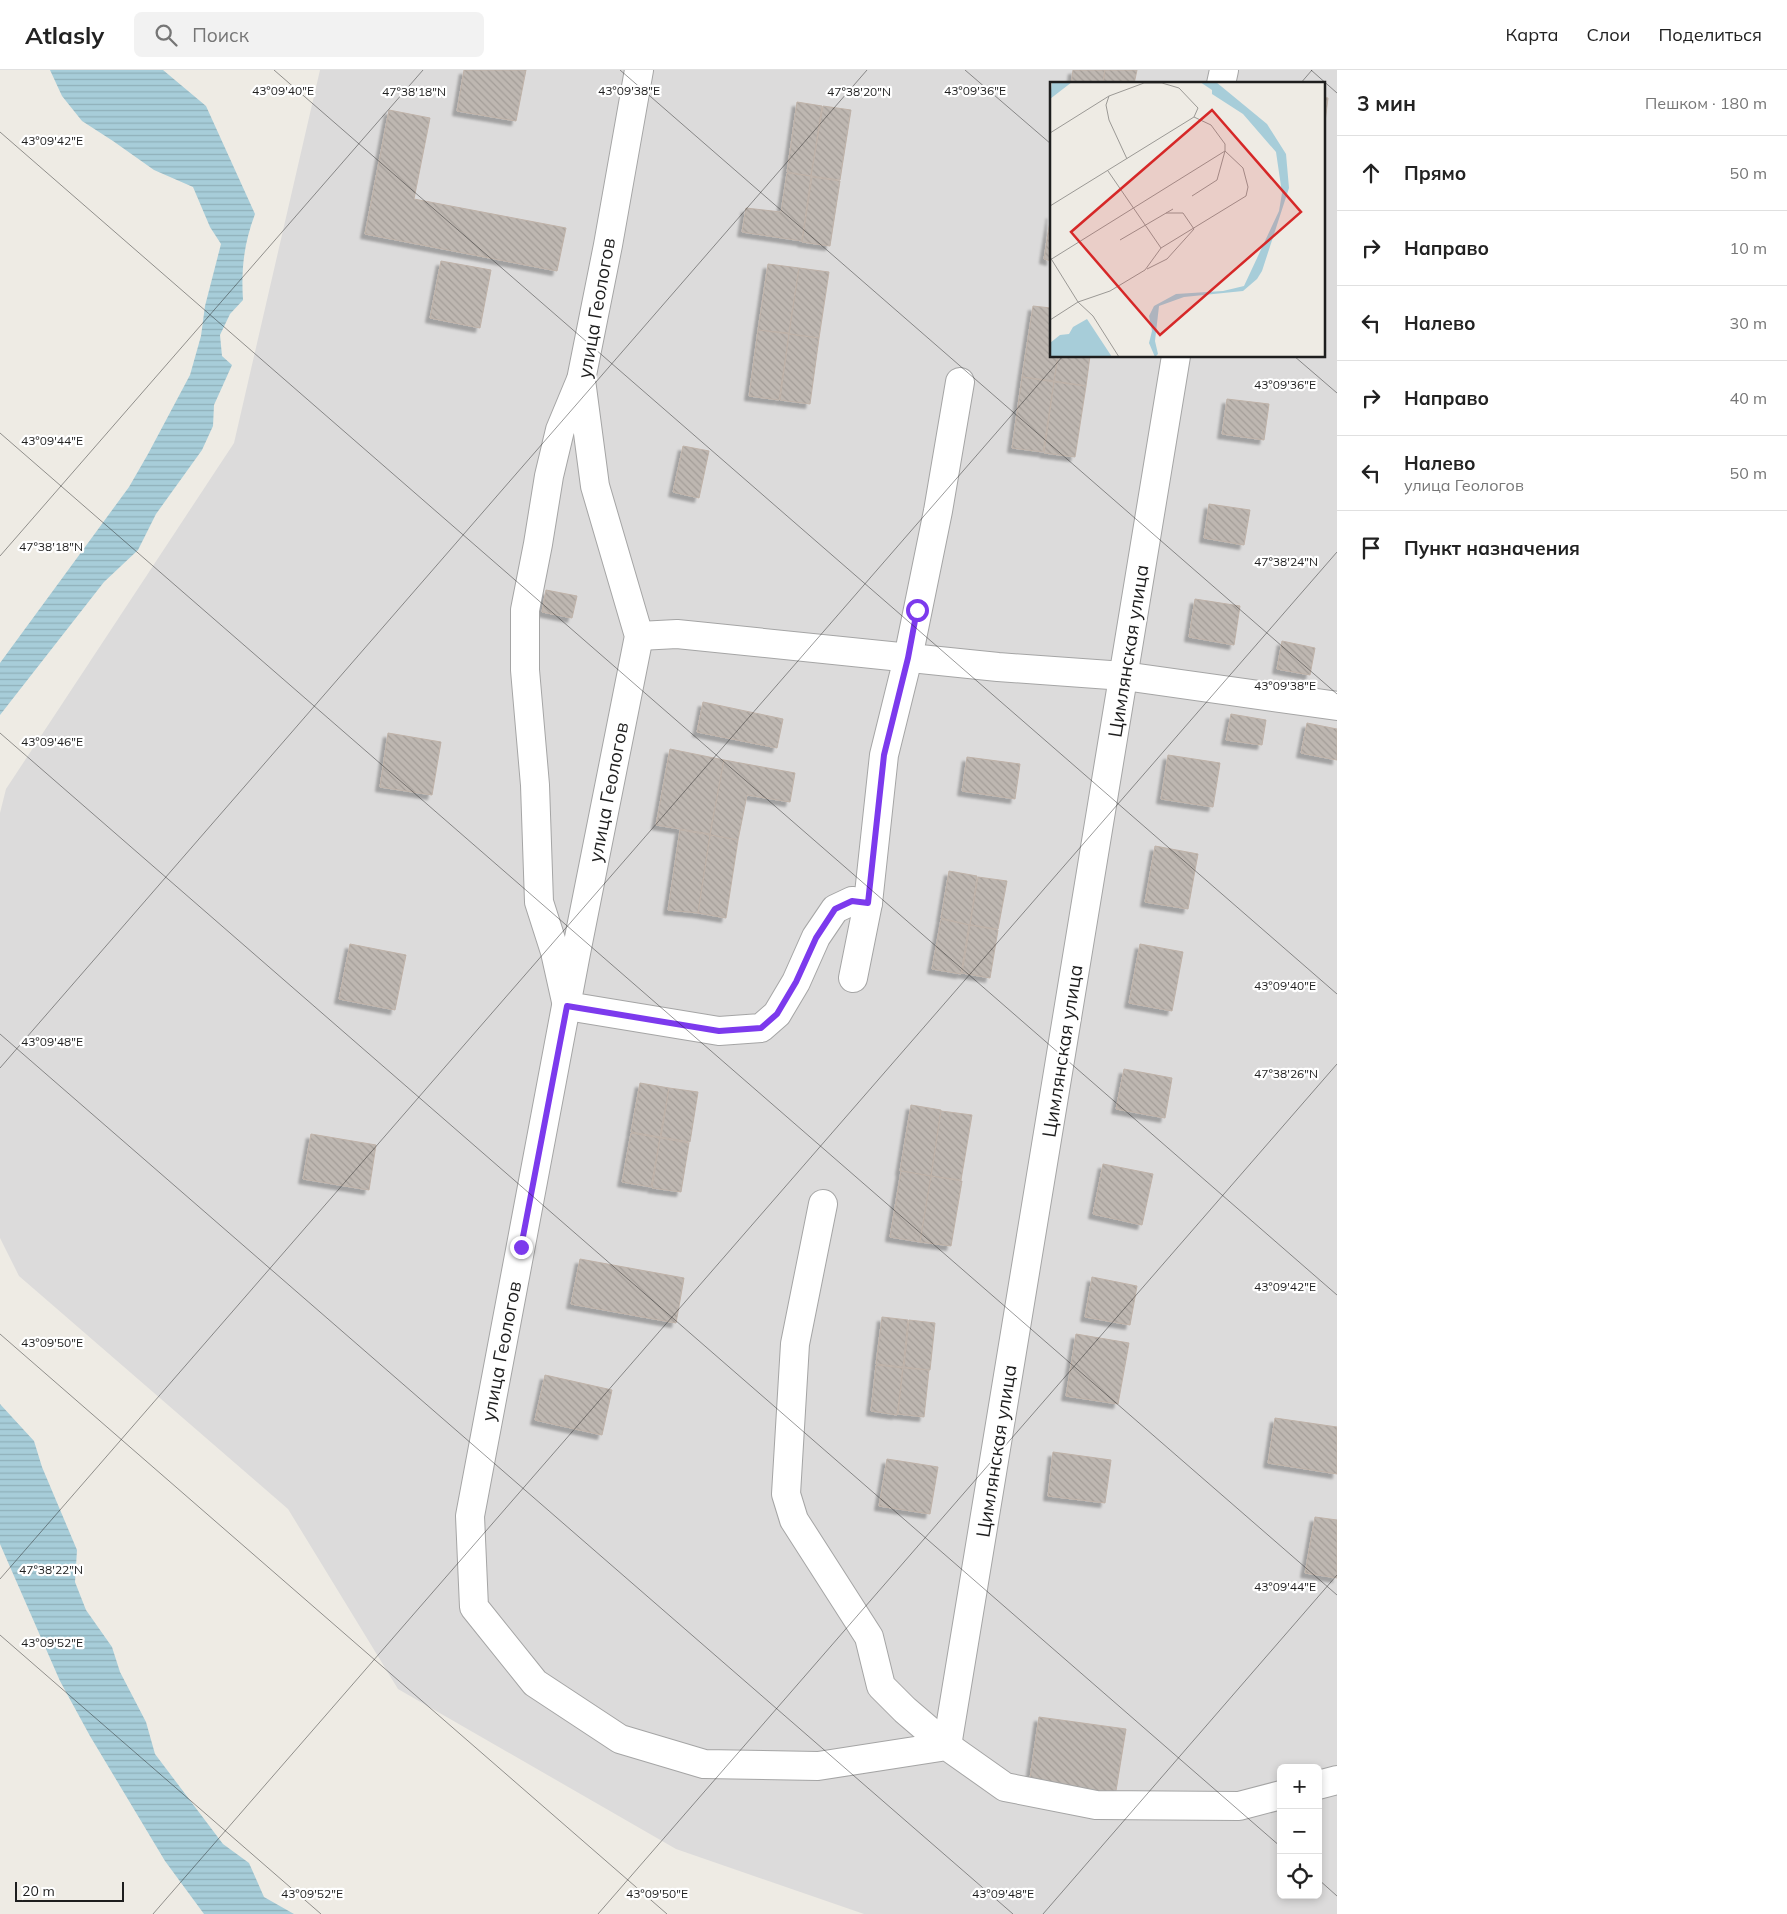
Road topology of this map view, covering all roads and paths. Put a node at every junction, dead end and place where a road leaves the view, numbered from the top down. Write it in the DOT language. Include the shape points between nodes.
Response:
graph roads {
  1 [pos="639,70"];
  2 [pos="1176,358"];
  3 [pos="581,380"];
  4 [pos="960,382"];
  5 [pos="639,636"];
  6 [pos="908,658"];
  7 [pos="1124,676"];
  8 [pos="1337,706"];
  9 [pos="868,903"];
  10 [pos="853,978"];
  11 [pos="567,1006"];
  12 [pos="823,1204"];
  13 [pos="947,1746"];
  14 [pos="1337,1780"];
  15 [pos="1322,1784"];
  16 [pos="1277,1796"];
  1 -- 3 [label="street, улица Геологов"];
  2 -- 7 [label="street, Цимлянская улица"];
  3 -- 5 [label="street, улица Геологов" via="594,486"];
  3 -- 11 [label="street" via="560,430 548,476 525,610 525,670 535,785 539,902"];
  4 -- 6 [label="street"];
  5 -- 6 [label="street" via="677,634"];
  5 -- 11 [label="street, улица Геологов"];
  6 -- 7 [label="street"];
  6 -- 9 [label="street" via="884,755"];
  7 -- 8 [label="street"];
  7 -- 13 [label="street, Цимлянская улица"];
  9 -- 10 [label="street"];
  9 -- 11 [label="street" via="852,901 835,909 816,938 777,1014 761,1028 719,1031"];
  11 -- 13 [label="street, улица Геологов" via="470,1516 474,1607 535,1683 620,1739 704,1764 818,1766"];
  12 -- 13 [label="street" via="794,1344 786,1494 794,1520 869,1637 881,1686"];
  13 -- 16 [label="street" via="1004,1787 1096,1805 1239,1806"];
  14 -- 15 [label="street"];
}
